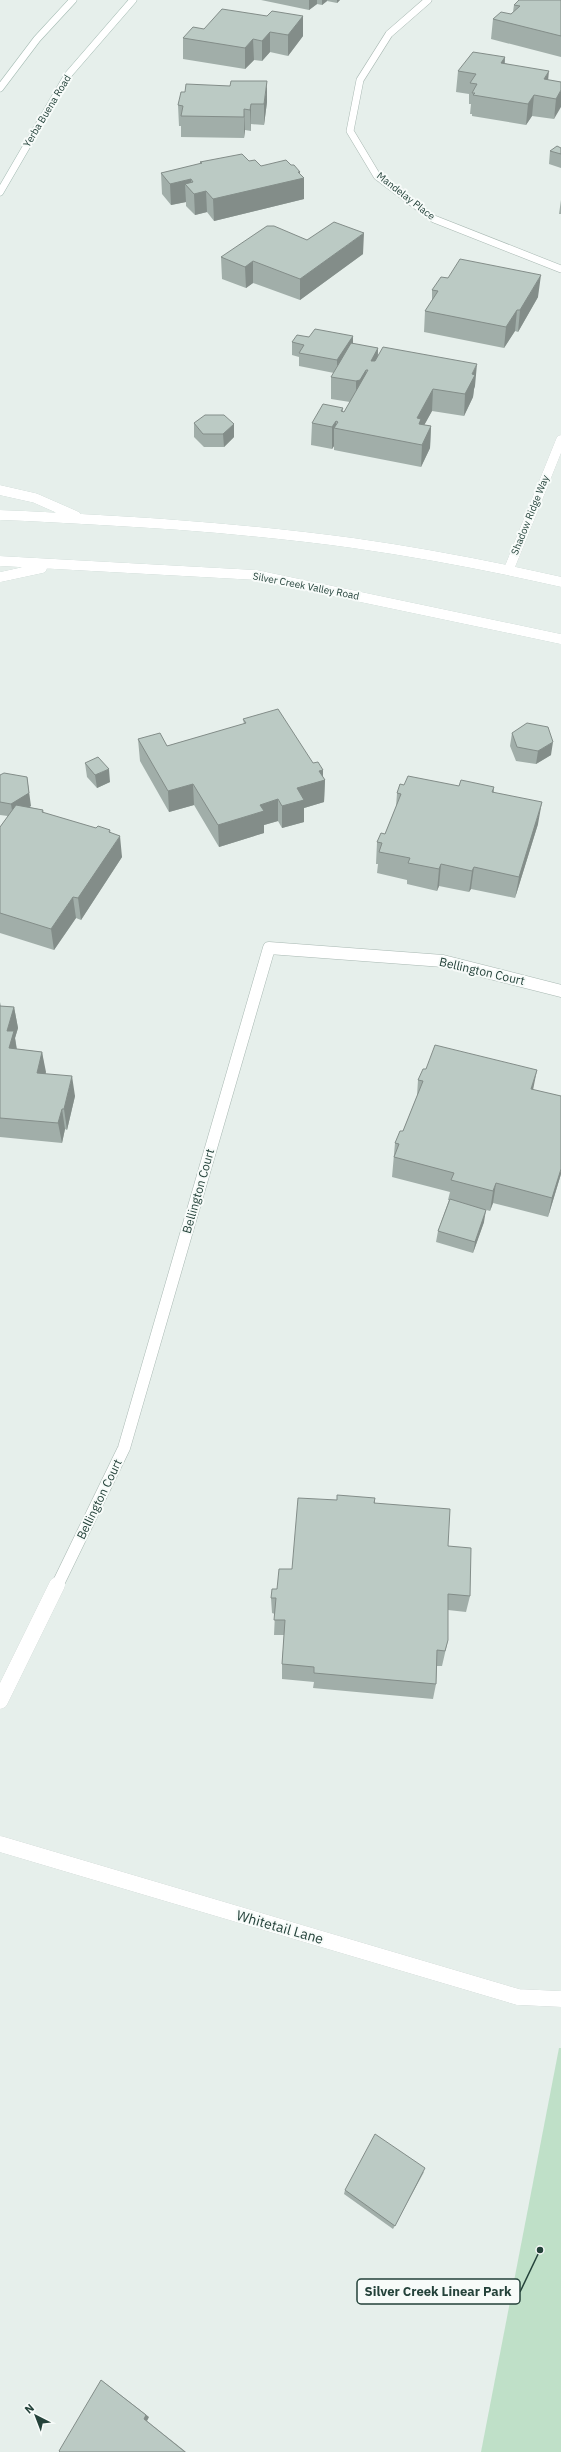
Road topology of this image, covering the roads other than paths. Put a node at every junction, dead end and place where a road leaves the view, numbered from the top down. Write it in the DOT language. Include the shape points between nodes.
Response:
graph roads {
  1 [pos="74,0"];
  2 [pos="132,0"];
  3 [pos="428,0"];
  4 [pos="0,88"];
  5 [pos="0,192"];
  6 [pos="561,269"];
  7 [pos="561,440"];
  8 [pos="0,490"];
  9 [pos="0,515"];
  10 [pos="82,518"];
  11 [pos="0,561"];
  12 [pos="69,564"];
  13 [pos="509,569"];
  14 [pos="0,577"];
  15 [pos="561,582"];
  16 [pos="561,638"];
  17 [pos="561,991"];
  18 [pos="0,1701"];
  19 [pos="0,1844"];
  20 [pos="561,1999"];
  1 -- 4 [label="street" via="37,39"];
  2 -- 5 [label="street, Yerba Buena Road" via="68,75"];
  3 -- 6 [label="street, Mandelay Place" via="389,34 360,80 350,131 377,176 434,219"];
  7 -- 13 [label="street, Shadow Ridge Way"];
  8 -- 10 [label="street" via="35,498"];
  9 -- 10 [label="street"];
  10 -- 13 [label="street" via="281,532 441,554"];
  11 -- 12 [label="street, Silver Creek Valley Road"];
  12 -- 14 [label="street"];
  12 -- 16 [label="street, Silver Creek Valley Road" via="256,575"];
  13 -- 15 [label="street"];
  17 -- 18 [label="street, Bellington Court" via="443,961 269,948 124,1448"];
  19 -- 20 [label="street, Whitetail Lane" via="518,1997"];
}
